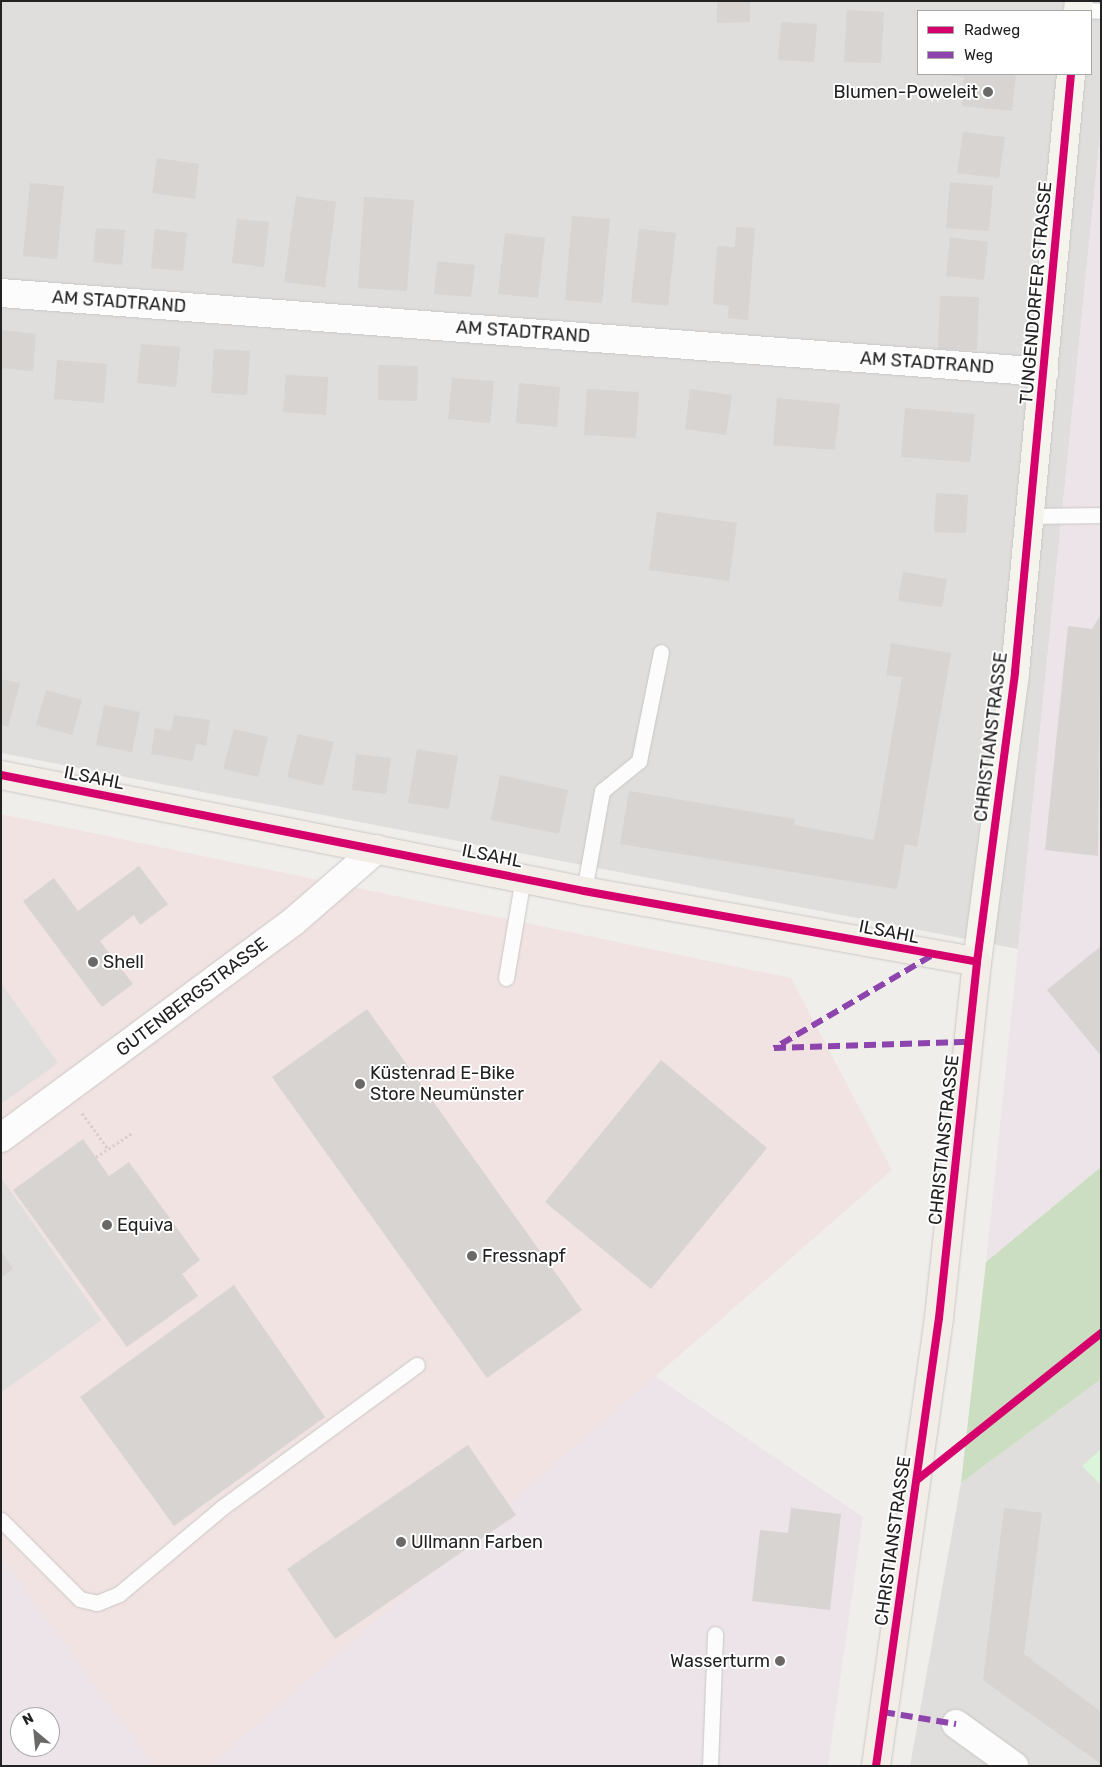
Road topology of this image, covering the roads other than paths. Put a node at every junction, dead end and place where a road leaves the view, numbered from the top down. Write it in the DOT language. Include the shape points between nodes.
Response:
graph roads {
  1 [pos="1072,75"];
  2 [pos="1,293"];
  3 [pos="1044,372"];
  4 [pos="1101,515"];
  5 [pos="1031,516"];
  6 [pos="661,652"];
  7 [pos="1,775"];
  8 [pos="376,848"];
  9 [pos="523,878"];
  10 [pos="584,890"];
  11 [pos="977,962"];
  12 [pos="506,978"];
  13 [pos="1,1138"];
  14 [pos="417,1365"];
  15 [pos="1,1520"];
  16 [pos="716,1634"];
  17 [pos="956,1724"];
  18 [pos="710,1766"];
  19 [pos="876,1766"];
  20 [pos="1014,1766"];
  1 -- 3 [label="main road, TUNGENDORFER STRASSE"];
  2 -- 3 [label="street, AM STADTRAND"];
  3 -- 5 [label="main road, TUNGENDORFER STRASSE"];
  4 -- 5 [label="lane"];
  5 -- 11 [label="main road, CHRISTIANSTRASSE"];
  6 -- 10 [label="lane" via="638,761 602,791"];
  7 -- 8 [label="main road, ILSAHL"];
  8 -- 9 [label="main road, ILSAHL"];
  8 -- 13 [label="street, GUTENBERGSTRASSE" via="293,922"];
  9 -- 10 [label="main road, ILSAHL"];
  9 -- 12 [label="lane"];
  10 -- 11 [label="main road, ILSAHL"];
  11 -- 19 [label="main road, CHRISTIANSTRASSE" via="939,1318"];
  14 -- 15 [label="lane" via="224,1506 119,1594 98,1602 80,1599"];
  16 -- 18 [label="lane"];
  17 -- 20 [label="street"];
}
